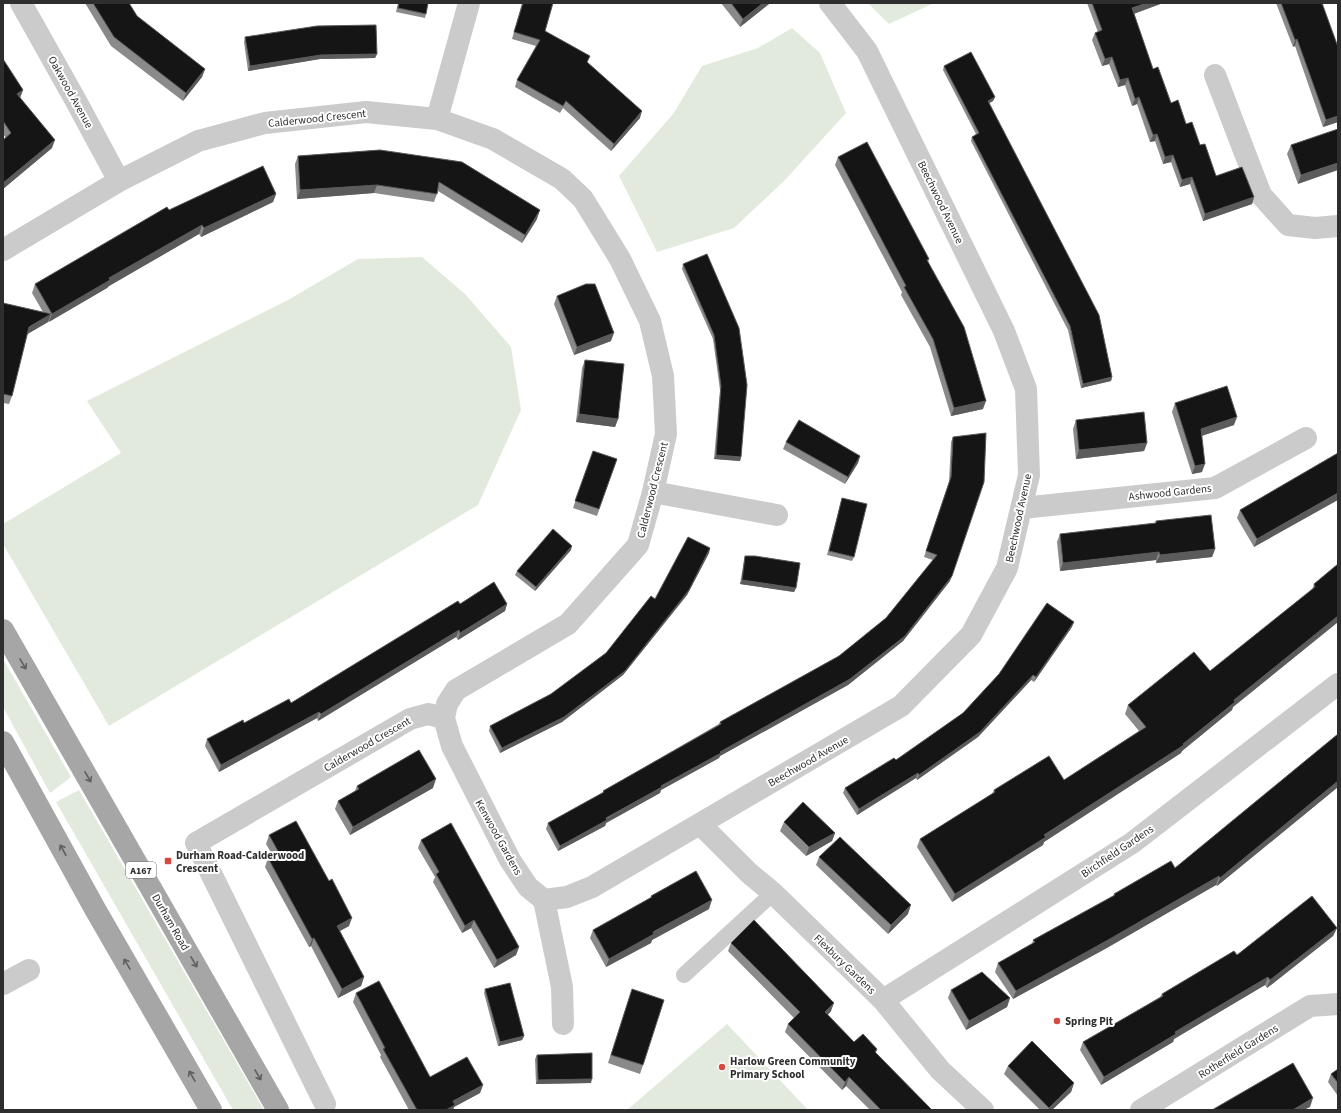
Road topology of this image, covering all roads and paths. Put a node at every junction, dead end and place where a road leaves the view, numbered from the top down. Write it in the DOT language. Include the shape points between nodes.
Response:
graph roads {
  1 [pos="21,3"];
  2 [pos="469,3"];
  3 [pos="830,3"];
  4 [pos="1215,75"];
  5 [pos="437,119"];
  6 [pos="119,181"];
  7 [pos="1338,226"];
  8 [pos="3,250"];
  9 [pos="1306,438"];
  10 [pos="653,492"];
  11 [pos="1022,508"];
  12 [pos="777,515"];
  13 [pos="3,630"];
  14 [pos="1338,684"];
  15 [pos="444,718"];
  16 [pos="3,742"];
  17 [pos="700,824"];
  18 [pos="773,893"];
  19 [pos="544,900"];
  20 [pos="29,970"];
  21 [pos="684,975"];
  22 [pos="3,984"];
  23 [pos="883,1000"];
  24 [pos="1338,1004"];
  25 [pos="563,1024"];
  26 [pos="325,1104"];
  27 [pos="211,1110"];
  28 [pos="278,1110"];
  29 [pos="983,1110"];
  30 [pos="1141,1110"];
  1 -- 6 [label="street, Oakwood Avenue"];
  2 -- 5 [label="street"];
  3 -- 11 [label="street, Beechwood Avenue" via="867,51 1004,331 1026,389 1029,475"];
  4 -- 7 [label="street" via="1261,195 1288,225 1316,228"];
  5 -- 6 [label="street, Calderwood Crescent" via="366,112 265,123 198,141"];
  5 -- 10 [label="street, Calderwood Crescent" via="493,139 562,179 582,199 620,259 650,321 663,376 666,434"];
  6 -- 8 [label="street, Calderwood Crescent"];
  9 -- 11 [label="street, Ashwood Gardens" via="1215,488"];
  10 -- 12 [label="street"];
  10 -- 15 [label="street, Calderwood Crescent" via="638,545 584,607 568,624 456,690 447,704"];
  11 -- 17 [label="street, Beechwood Avenue" via="1007,568 971,636 901,706"];
  13 -- 28 [label="main road, Durham Road / A167, one-way"];
  14 -- 23 [label="street, Birchfield Gardens" via="1132,843"];
  15 -- 19 [label="street, Kenwood Gardens" via="452,746 510,860 528,887"];
  15 -- 26 [label="street, Calderwood Crescent" via="428,714 410,719 196,843"];
  27 -- 16 [label="main road, one-way" via="95,909"];
  17 -- 18 [label="street, Flexbury Gardens" via="748,873"];
  17 -- 19 [label="street, Beechwood Avenue" via="592,887 567,897"];
  18 -- 21 [label="lane"];
  18 -- 23 [label="street, Flexbury Gardens"];
  19 -- 25 [label="street" via="562,987"];
  20 -- 22 [label="street"];
  23 -- 29 [label="street, Flexbury Gardens" via="940,1070"];
  24 -- 30 [label="street, Rotherfield Gardens" via="1310,1006"];
}
